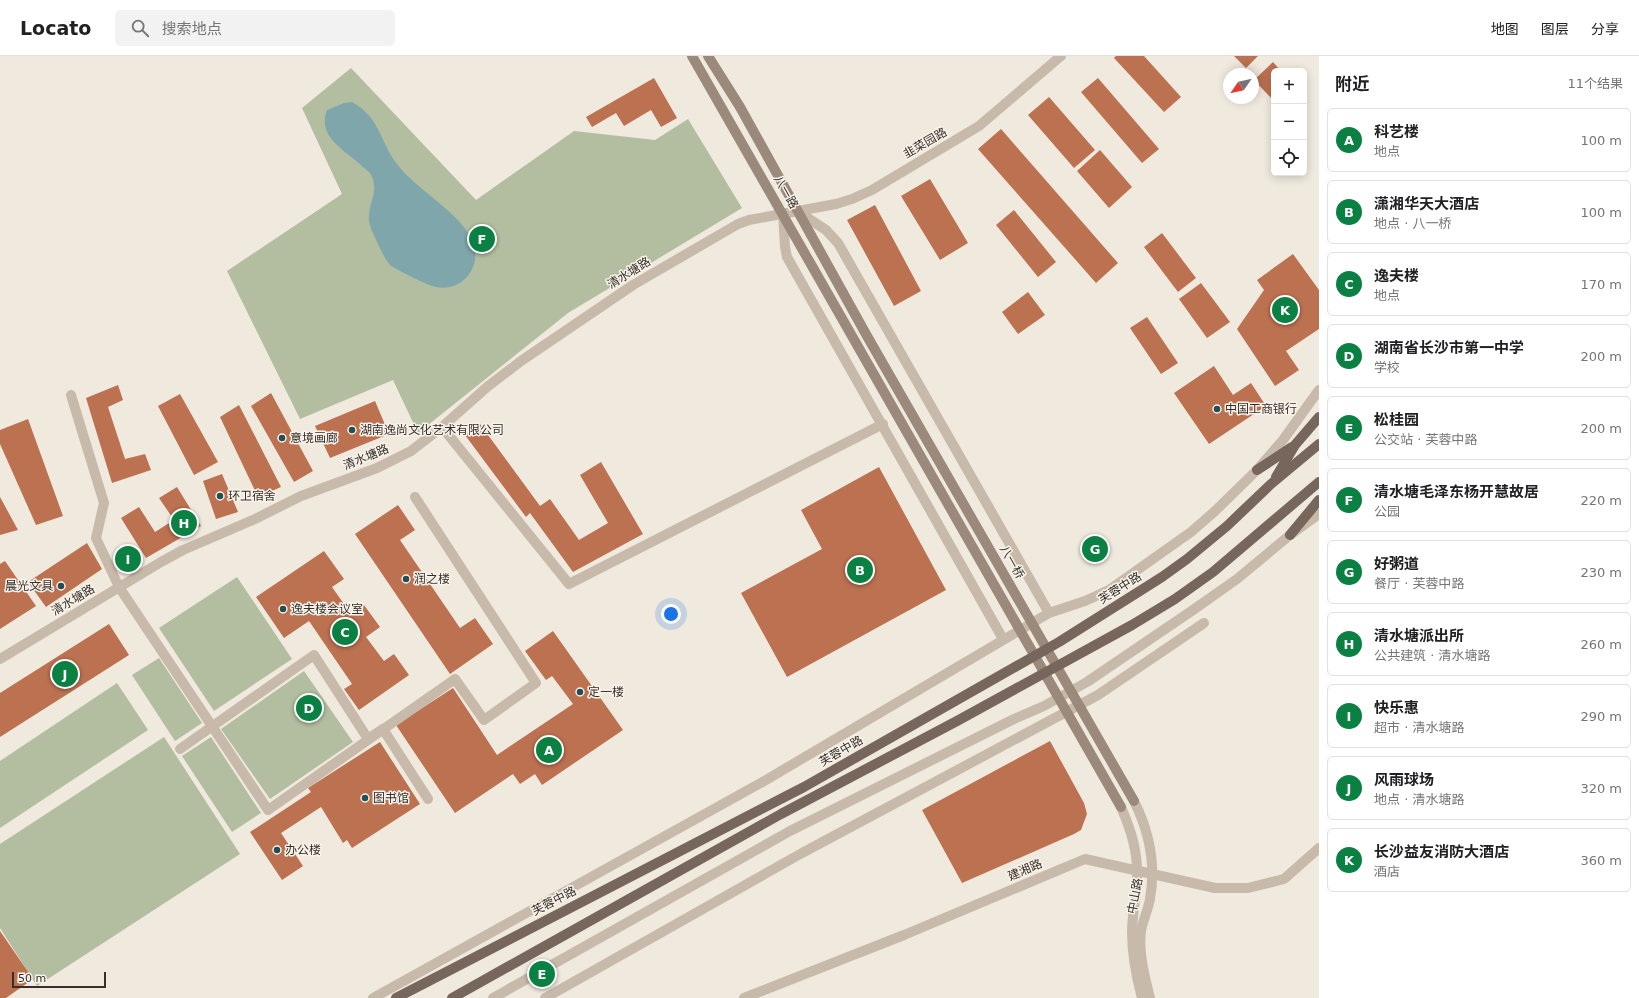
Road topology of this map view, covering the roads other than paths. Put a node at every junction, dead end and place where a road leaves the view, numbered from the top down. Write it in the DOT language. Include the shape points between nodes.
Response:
graph roads {
  1 [pos="692,56"];
  2 [pos="708,56"];
  3 [pos="1061,56"];
  4 [pos="797,210"];
  5 [pos="783,213"];
  6 [pos="867,336"];
  7 [pos="1319,390"];
  8 [pos="71,395"];
  9 [pos="1319,417"];
  10 [pos="883,424"];
  11 [pos="442,427"];
  12 [pos="1319,444"];
  13 [pos="1295,445"];
  14 [pos="1257,470"];
  15 [pos="1319,473"];
  16 [pos="1319,482"];
  17 [pos="1271,484"];
  18 [pos="415,497"];
  19 [pos="1319,500"];
  20 [pos="1295,502"];
  21 [pos="1318,517"];
  22 [pos="1290,535"];
  23 [pos="119,587"];
  24 [pos="1049,613"];
  25 [pos="1204,623"];
  26 [pos="1003,639"];
  27 [pos="0,659"];
  28 [pos="212,726"];
  29 [pos="383,729"];
  30 [pos="368,739"];
  31 [pos="180,749"];
  32 [pos="428,799"];
  33 [pos="1134,801"];
  34 [pos="1121,807"];
  35 [pos="1319,848"];
  36 [pos="1137,870"];
  37 [pos="1152,873"];
  38 [pos="372,998"];
  39 [pos="396,998"];
  40 [pos="452,998"];
  41 [pos="493,998"];
  42 [pos="545,998"];
  43 [pos="744,998"];
  44 [pos="1142,998"];
  45 [pos="1150,998"];
  1 -- 5 [label="main road, 八一路"];
  2 -- 4 [label="main road, 八一路" via="740,107"];
  3 -- 4 [label="street, 韭菜园路" via="979,126 872,190 836,204"];
  4 -- 5 [label="street, 韭菜园路"];
  4 -- 6 [label="main road, 八一路"];
  4 -- 24 [label="street" via="826,230 838,243"];
  5 -- 10 [label="street" via="787,257"];
  5 -- 11 [label="street, 清水塘路" via="738,224 633,285 521,361"];
  5 -- 34 [label="main road, 八一路"];
  6 -- 33 [label="main road, 八一桥"];
  7 -- 14 [label="street" via="1283,440"];
  8 -- 23 [label="street" via="104,503 96,538"];
  9 -- 13 [label="main road"];
  10 -- 11 [label="street" via="569,584"];
  10 -- 26 [label="street"];
  11 -- 23 [label="street, 清水塘路" via="411,451 394,460 318,489 197,544"];
  12 -- 17 [label="main road"];
  13 -- 14 [label="main road"];
  13 -- 17 [label="main road"];
  14 -- 24 [label="street" via="1191,532 1109,590"];
  15 -- 20 [label="main road"];
  16 -- 20 [label="main road"];
  17 -- 39 [label="main road, 芙蓉中路" via="1227,526 1187,559 1059,642 804,787"];
  18 -- 29 [label="street" via="536,683 484,720 455,679"];
  19 -- 22 [label="main road"];
  20 -- 40 [label="main road" via="1213,572 1132,625 781,814"];
  21 -- 22 [label="street"];
  22 -- 41 [label="street" via="1193,610 1081,685 1044,706 790,831"];
  23 -- 27 [label="street, 清水塘路"];
  23 -- 28 [label="street"];
  24 -- 26 [label="street"];
  25 -- 42 [label="street" via="1098,695 802,853"];
  26 -- 38 [label="street" via="766,780"];
  28 -- 30 [label="street" via="268,810"];
  28 -- 30 [label="street" via="314,655"];
  28 -- 31 [label="street"];
  29 -- 30 [label="street"];
  29 -- 32 [label="street"];
  33 -- 37 [label="street, 中山路" via="1147,835"];
  34 -- 36 [label="street, 中山路" via="1134,840"];
  35 -- 37 [label="street, 建湘路" via="1284,879 1248,888 1215,888"];
  36 -- 37 [label="street, 建湘路"];
  36 -- 43 [label="street, 建湘路" via="1084,859 904,936"];
  36 -- 44 [label="street, 中山路" via="1132,931 1134,964"];
  37 -- 45 [label="street, 中山路" via="1150,899 1141,933"];
}
